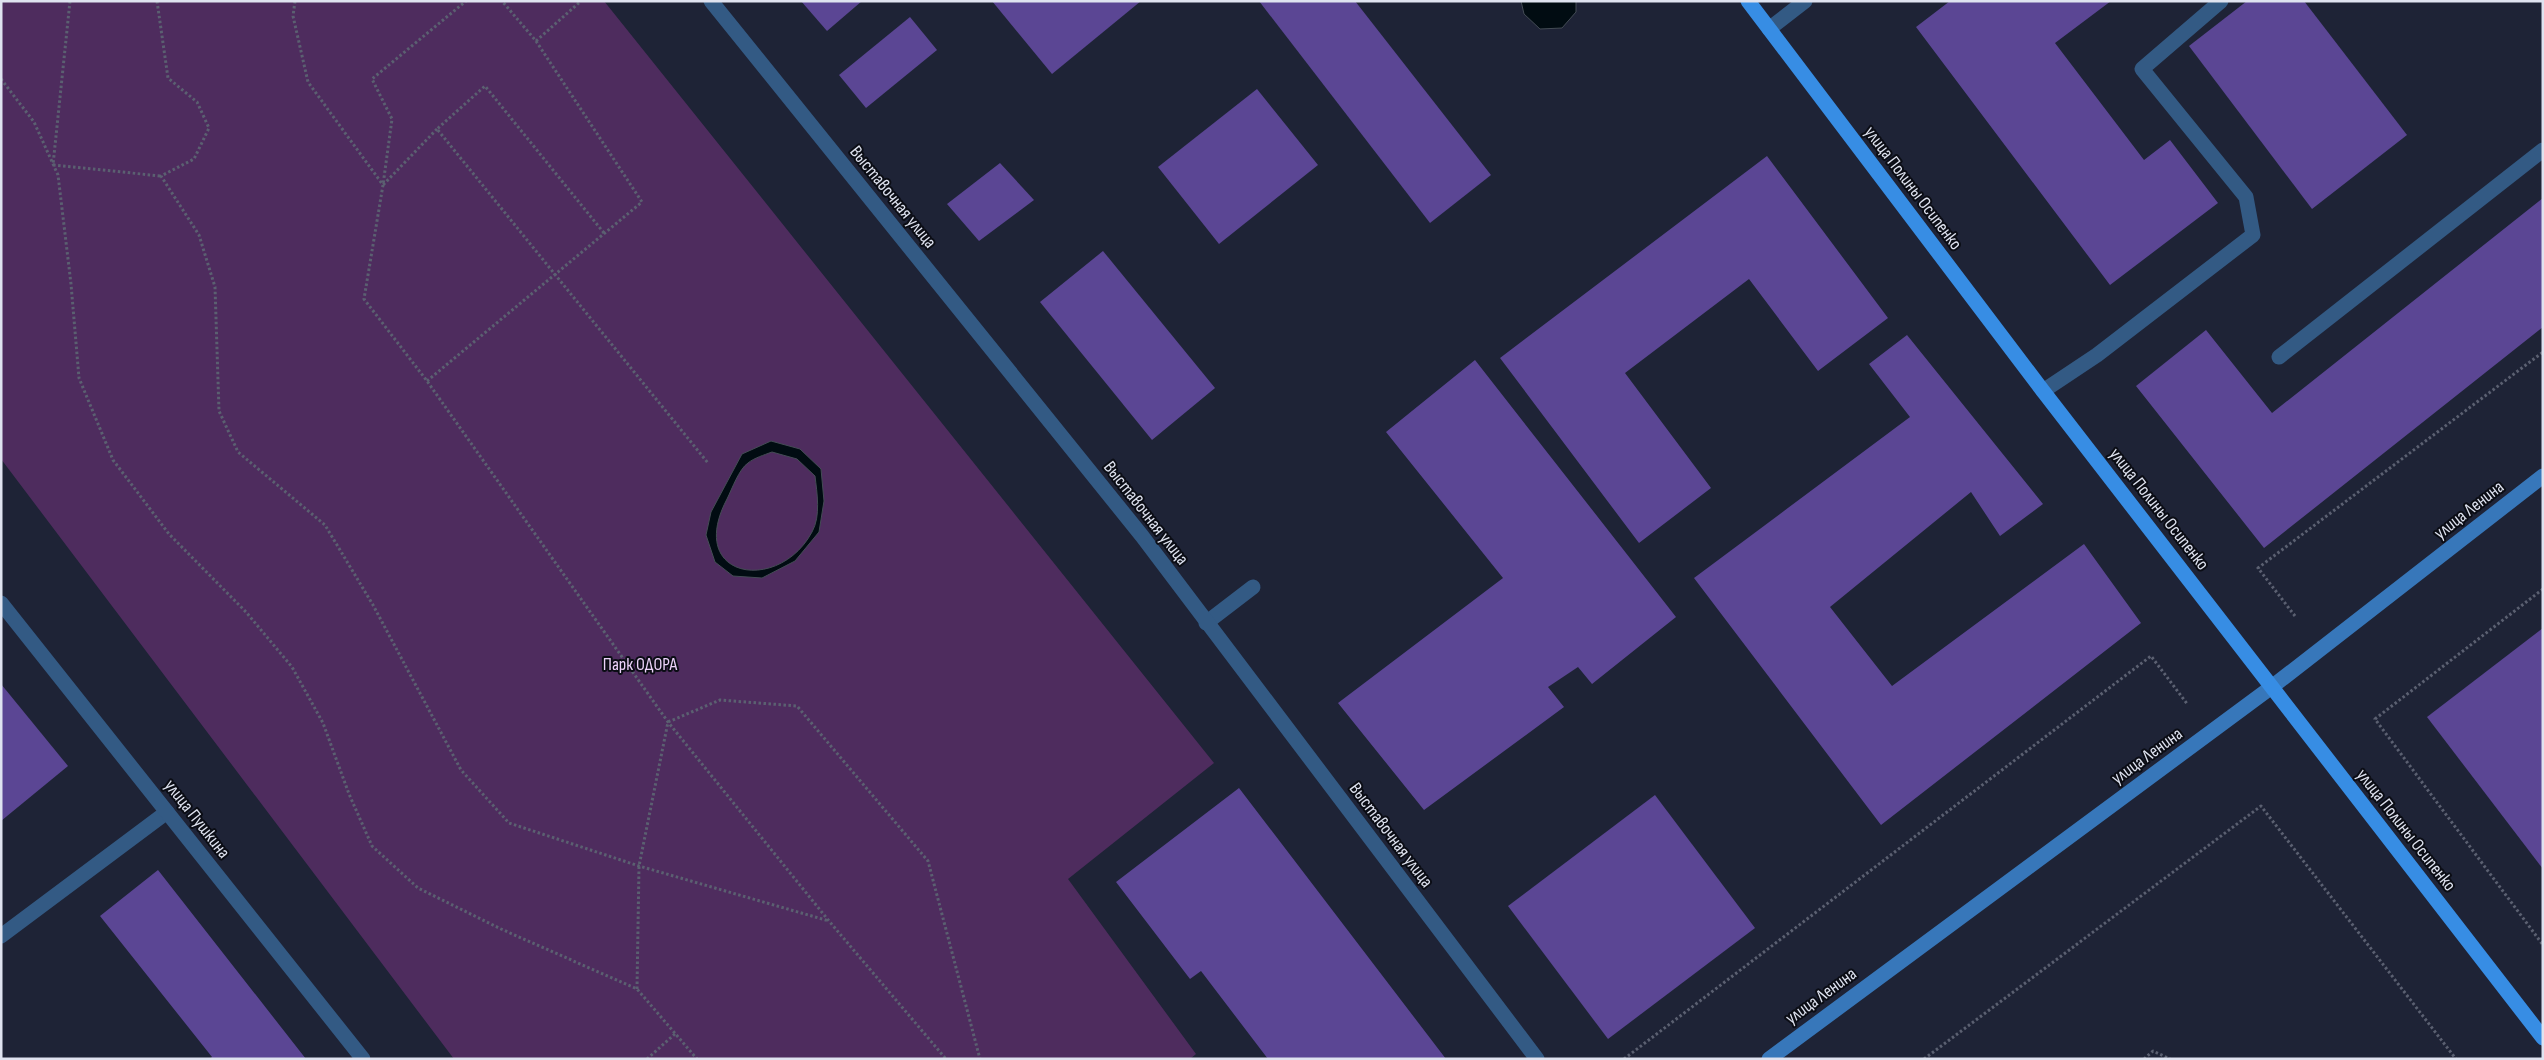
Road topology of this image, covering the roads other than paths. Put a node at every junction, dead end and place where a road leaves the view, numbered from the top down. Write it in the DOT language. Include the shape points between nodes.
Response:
graph roads {
  1 [pos="711,1"];
  2 [pos="1748,1"];
  3 [pos="1805,1"];
  4 [pos="2221,1"];
  5 [pos="1769,29"];
  6 [pos="2543,150"];
  7 [pos="2279,357"];
  8 [pos="2043,391"];
  9 [pos="2543,476"];
  10 [pos="1253,587"];
  11 [pos="1,603"];
  12 [pos="1206,623"];
  13 [pos="2273,686"];
  14 [pos="167,812"];
  15 [pos="4,928"];
  16 [pos="2543,1038"];
  17 [pos="363,1059"];
  18 [pos="1537,1059"];
  19 [pos="1769,1059"];
  1 -- 12 [label="street, Выставочная улица" via="1142,536"];
  2 -- 5 [label="main road, улица Полины Осипенко"];
  3 -- 5 [label="street"];
  4 -- 8 [label="street" via="2142,69 2246,198 2253,235 2097,355"];
  5 -- 8 [label="main road, улица Полины Осипенко"];
  6 -- 7 [label="street"];
  8 -- 13 [label="main road, улица Полины Осипенко"];
  9 -- 13 [label="main road, улица Ленина"];
  10 -- 12 [label="street"];
  11 -- 14 [label="street, улица Пушкина"];
  12 -- 18 [label="street, Выставочная улица"];
  13 -- 16 [label="main road, улица Полины Осипенко"];
  13 -- 19 [label="main road, улица Ленина"];
  14 -- 15 [label="street"];
  14 -- 17 [label="street, улица Пушкина"];
}
